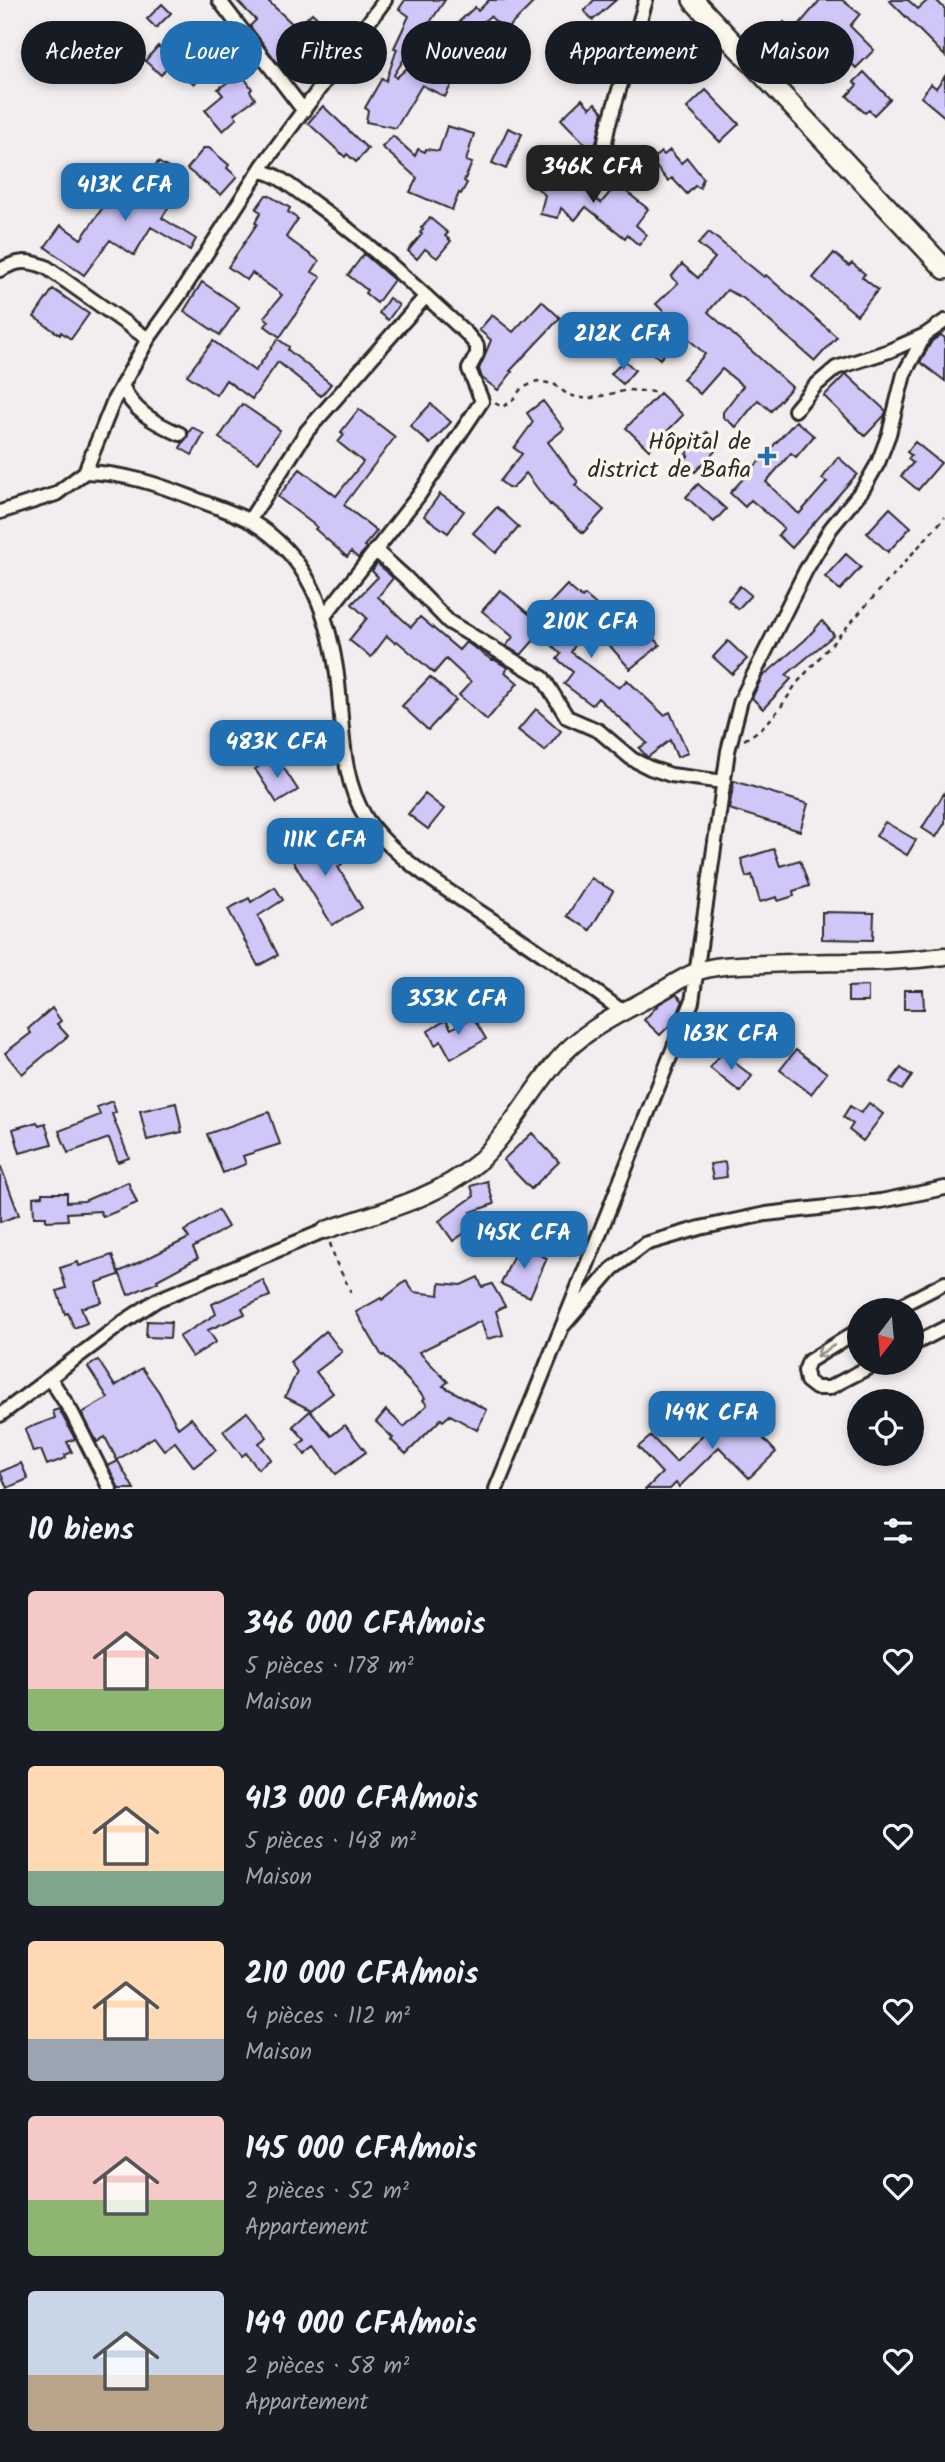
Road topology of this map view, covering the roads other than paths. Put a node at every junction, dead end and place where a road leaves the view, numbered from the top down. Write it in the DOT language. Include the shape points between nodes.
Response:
graph roads {
  1 [pos="219,0"];
  2 [pos="386,0"];
  3 [pos="646,0"];
  4 [pos="693,0"];
  5 [pos="304,111"];
  6 [pos="609,169"];
  7 [pos="260,171"];
  8 [pos="945,269"];
  9 [pos="0,270"];
  10 [pos="426,296"];
  11 [pos="945,321"];
  12 [pos="926,335"];
  13 [pos="148,339"];
  14 [pos="122,384"];
  15 [pos="795,410"];
  16 [pos="180,434"];
  17 [pos="85,472"];
  18 [pos="0,512"];
  19 [pos="249,521"];
  20 [pos="375,550"];
  21 [pos="325,615"];
  22 [pos="724,782"];
  23 [pos="945,956"];
  24 [pos="696,972"];
  25 [pos="624,1012"];
  26 [pos="945,1188"];
  27 [pos="326,1230"];
  28 [pos="945,1283"];
  29 [pos="916,1298"];
  30 [pos="562,1326"];
  31 [pos="945,1328"];
  32 [pos="847,1337"];
  33 [pos="924,1339"];
  34 [pos="852,1376"];
  35 [pos="50,1378"];
  36 [pos="0,1415"];
  37 [pos="110,1489"];
  38 [pos="496,1489"];
  1 -- 5 [label="street"];
  2 -- 5 [label="street"];
  3 -- 6 [label="street" via="608,127"];
  4 -- 8 [label="main road"];
  5 -- 7 [label="street"];
  7 -- 10 [label="street" via="323,209"];
  7 -- 13 [label="street"];
  9 -- 13 [label="street" via="29,261 46,267"];
  10 -- 19 [label="street" via="307,431"];
  10 -- 20 [label="street" via="477,346 469,369 482,401 419,495"];
  11 -- 12 [label="street"];
  12 -- 15 [label="street" via="836,368"];
  12 -- 22 [label="street" via="904,374 878,463 831,528 741,700"];
  13 -- 14 [label="street"];
  14 -- 16 [label="street" via="137,409"];
  14 -- 17 [label="street"];
  17 -- 18 [label="street" via="55,494"];
  17 -- 19 [label="street" via="132,477"];
  19 -- 21 [label="street" via="288,553 317,594"];
  20 -- 21 [label="street"];
  20 -- 22 [label="street" via="449,622 543,677 567,717 599,732 650,768"];
  21 -- 25 [label="street" via="337,670 347,769 366,818 384,840 435,882"];
  22 -- 24 [label="street"];
  23 -- 24 [label="street" via="741,965"];
  24 -- 25 [label="street"];
  24 -- 30 [label="street" via="685,1024"];
  25 -- 27 [label="street" via="606,1020 558,1059 502,1136 475,1164 415,1198"];
  26 -- 30 [label="street" via="881,1201 766,1214 645,1244 612,1269"];
  27 -- 35 [label="street" via="157,1300"];
  28 -- 29 [label="street"];
  30 -- 38 [label="street"];
  31 -- 33 [label="street"];
  32 -- 34 [label="street, one-way" via="808,1361 805,1371 807,1381 816,1388 829,1388"];
  35 -- 36 [label="street"];
  35 -- 37 [label="street"];
}
